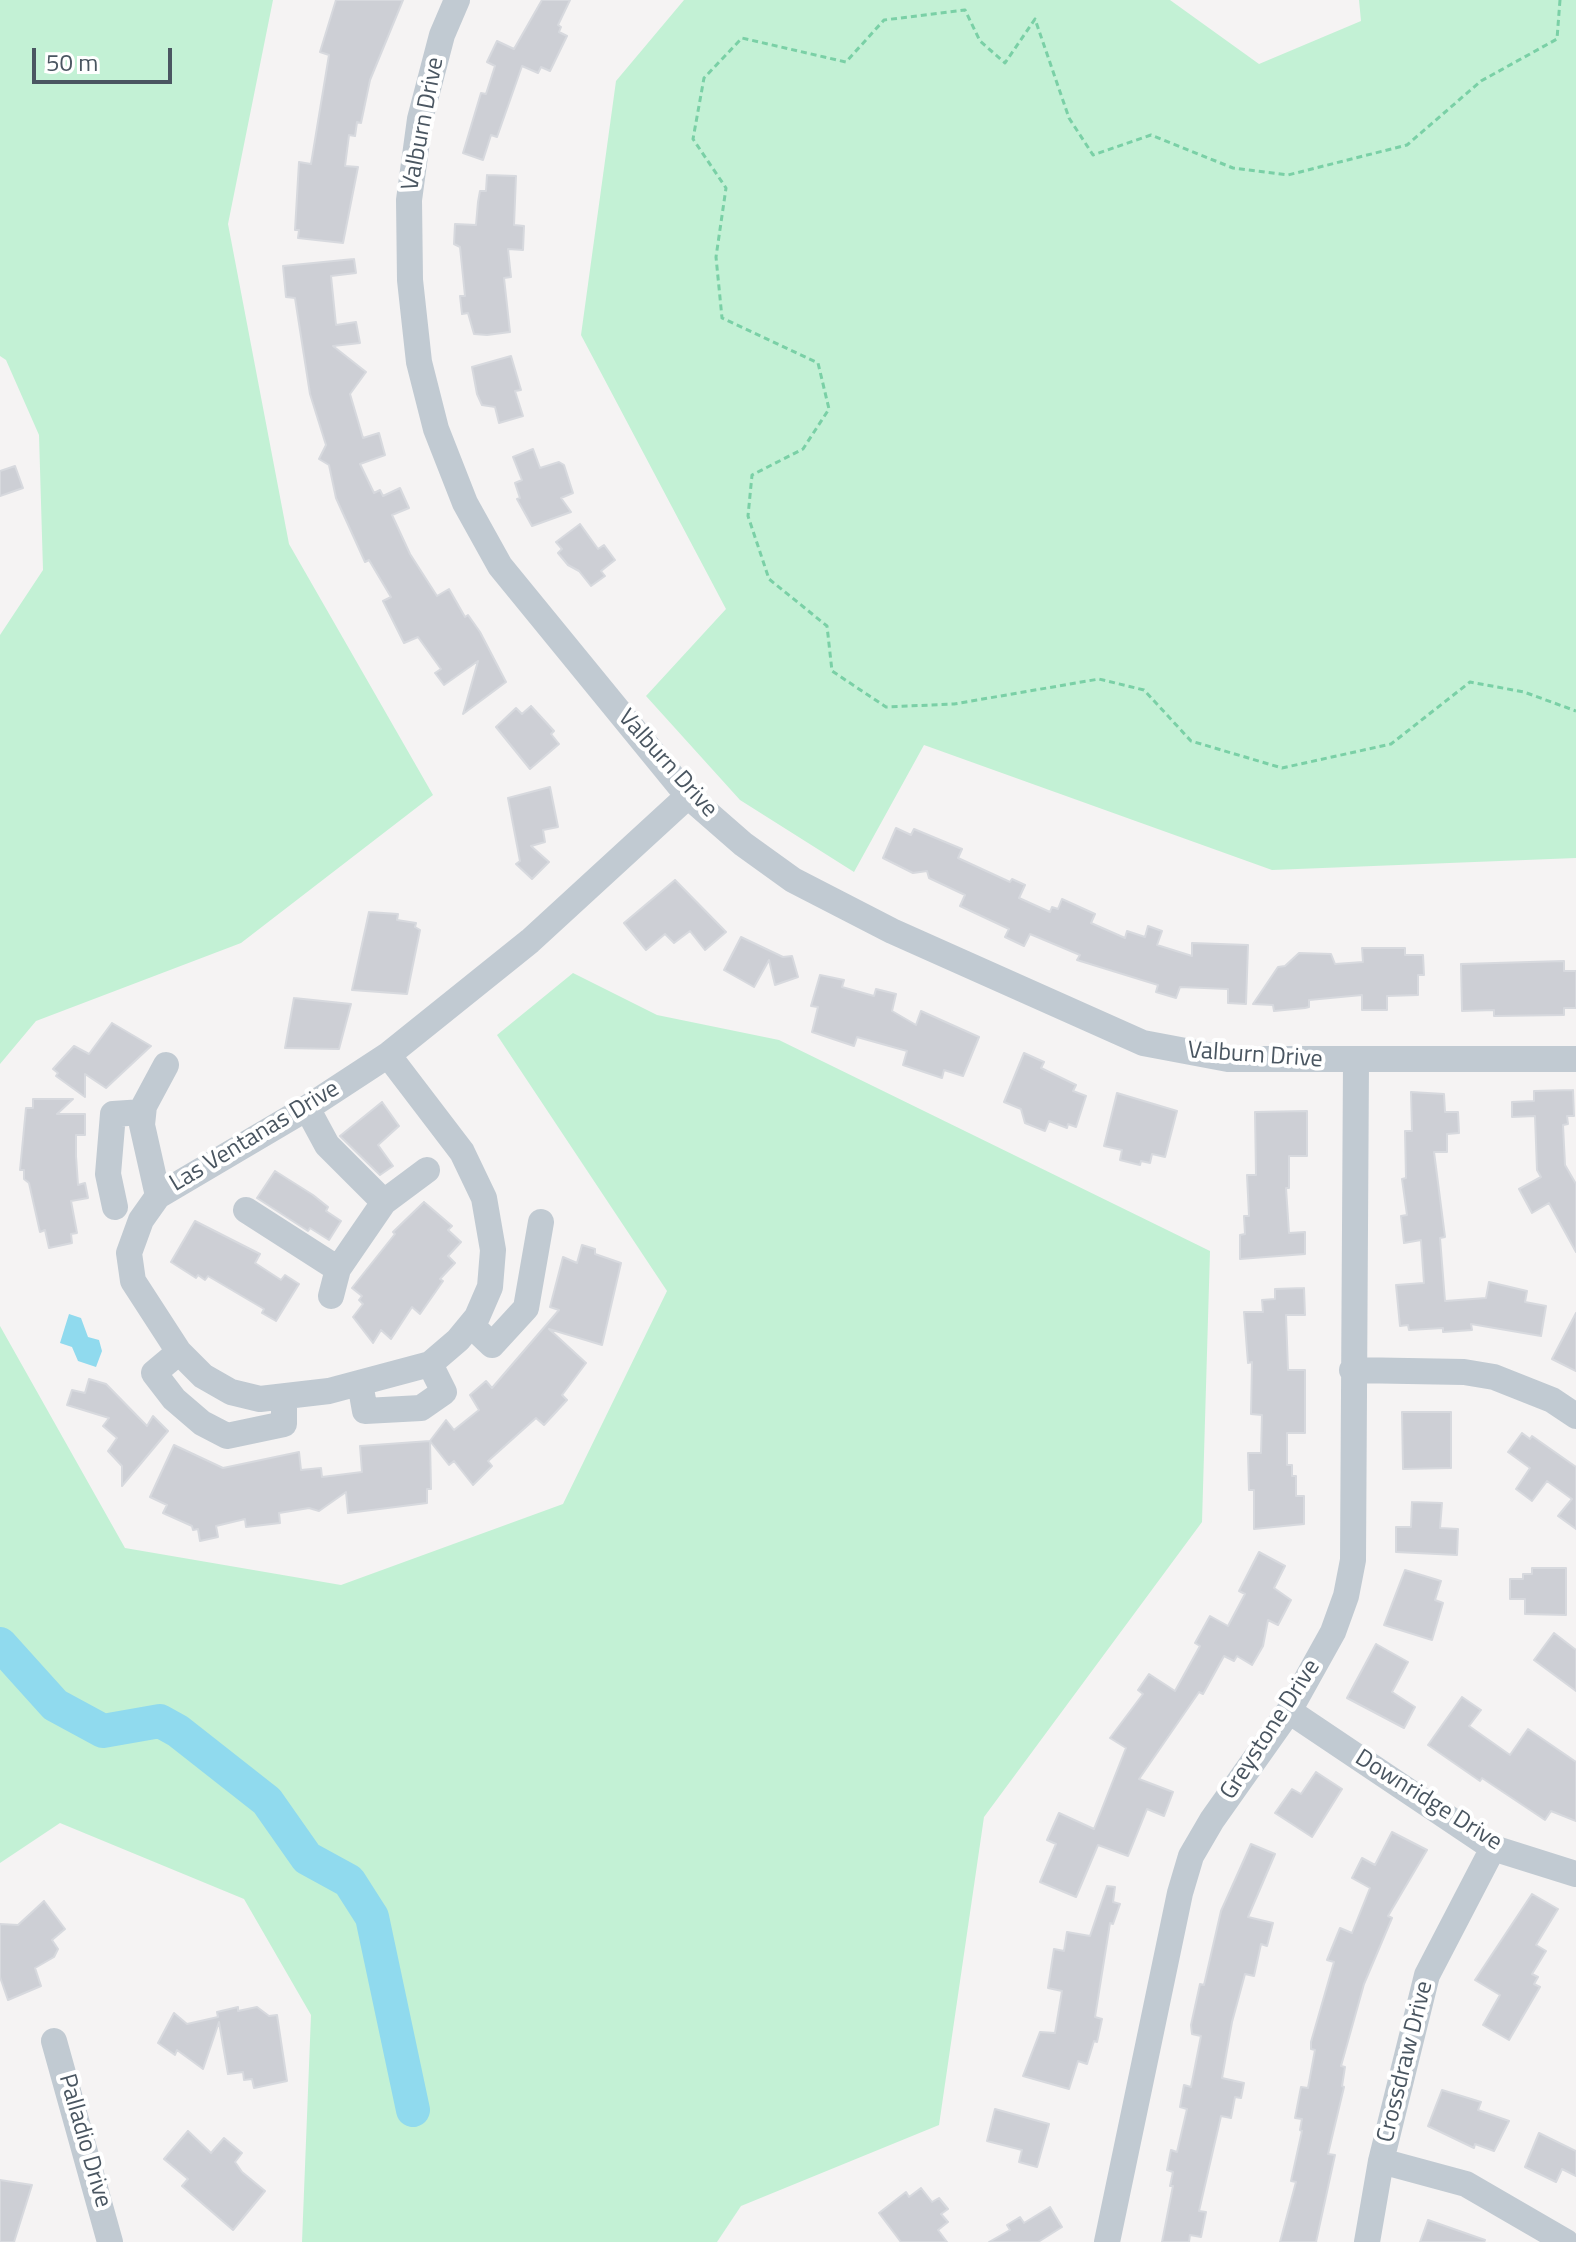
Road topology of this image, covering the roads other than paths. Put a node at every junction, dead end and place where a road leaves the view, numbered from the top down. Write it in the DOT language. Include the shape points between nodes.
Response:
graph roads {
  1 [pos="457,0"];
  2 [pos="688,796"];
  3 [pos="388,1055"];
  4 [pos="1576,1059"];
  5 [pos="1356,1062"];
  6 [pos="166,1065"];
  7 [pos="307,1108"];
  8 [pos="143,1112"];
  9 [pos="427,1170"];
  10 [pos="158,1196"];
  11 [pos="384,1202"];
  12 [pos="115,1207"];
  13 [pos="246,1210"];
  14 [pos="541,1222"];
  15 [pos="338,1269"];
  16 [pos="331,1296"];
  17 [pos="471,1325"];
  18 [pos="179,1352"];
  19 [pos="430,1364"];
  20 [pos="1352,1370"];
  21 [pos="360,1383"];
  22 [pos="284,1397"];
  23 [pos="1576,1416"];
  24 [pos="1289,1711"];
  25 [pos="1493,1848"];
  26 [pos="1576,1874"];
  27 [pos="54,2041"];
  28 [pos="1381,2161"];
  29 [pos="110,2242"];
  30 [pos="1107,2242"];
  31 [pos="1367,2242"];
  32 [pos="1566,2242"];
  1 -- 2 [label="street, Valburn Drive" via="420,119 409,200 419,362 436,429 465,503 500,566"];
  2 -- 3 [label="street, Las Ventanas Drive" via="530,941"];
  2 -- 5 [label="street, Valburn Drive" via="793,880 892,931 1143,1043 1228,1059"];
  3 -- 7 [label="street, Las Ventanas Drive"];
  3 -- 17 [label="street, Las Ventanas Drive" via="462,1152 484,1198 493,1250 490,1287"];
  4 -- 5 [label="street, Valburn Drive"];
  5 -- 20 [label="street, Greystone Drive"];
  6 -- 8 [label="street"];
  7 -- 10 [label="street, Las Ventanas Drive"];
  7 -- 11 [label="street" via="327,1145"];
  8 -- 10 [label="street"];
  8 -- 12 [label="street" via="113,1114 108,1174"];
  9 -- 11 [label="street"];
  10 -- 18 [label="street, Las Ventanas Drive" via="141,1220 129,1253 133,1281"];
  11 -- 15 [label="street"];
  13 -- 15 [label="street"];
  14 -- 17 [label="street" via="526,1308 492,1345"];
  15 -- 16 [label="street"];
  17 -- 19 [label="street, Las Ventanas Drive"];
  18 -- 22 [label="street, Las Ventanas Drive" via="203,1376 231,1392 260,1399"];
  18 -- 22 [label="street" via="154,1373 174,1399 227,1436 284,1424"];
  19 -- 21 [label="street, Las Ventanas Drive"];
  19 -- 21 [label="street" via="444,1392 421,1408 365,1411"];
  20 -- 23 [label="street" via="1494,1377 1552,1400"];
  20 -- 24 [label="street, Greystone Drive" via="1353,1560 1333,1632"];
  21 -- 22 [label="street, Las Ventanas Drive"];
  24 -- 25 [label="street, Downridge Drive"];
  24 -- 30 [label="street, Greystone Drive" via="1191,1856"];
  25 -- 26 [label="street, Downridge Drive"];
  25 -- 28 [label="street, Crossdraw Drive" via="1427,1975"];
  27 -- 29 [label="street, Palladio Drive"];
  28 -- 31 [label="street, Crossdraw Drive"];
  28 -- 32 [label="street" via="1466,2184"];
}
